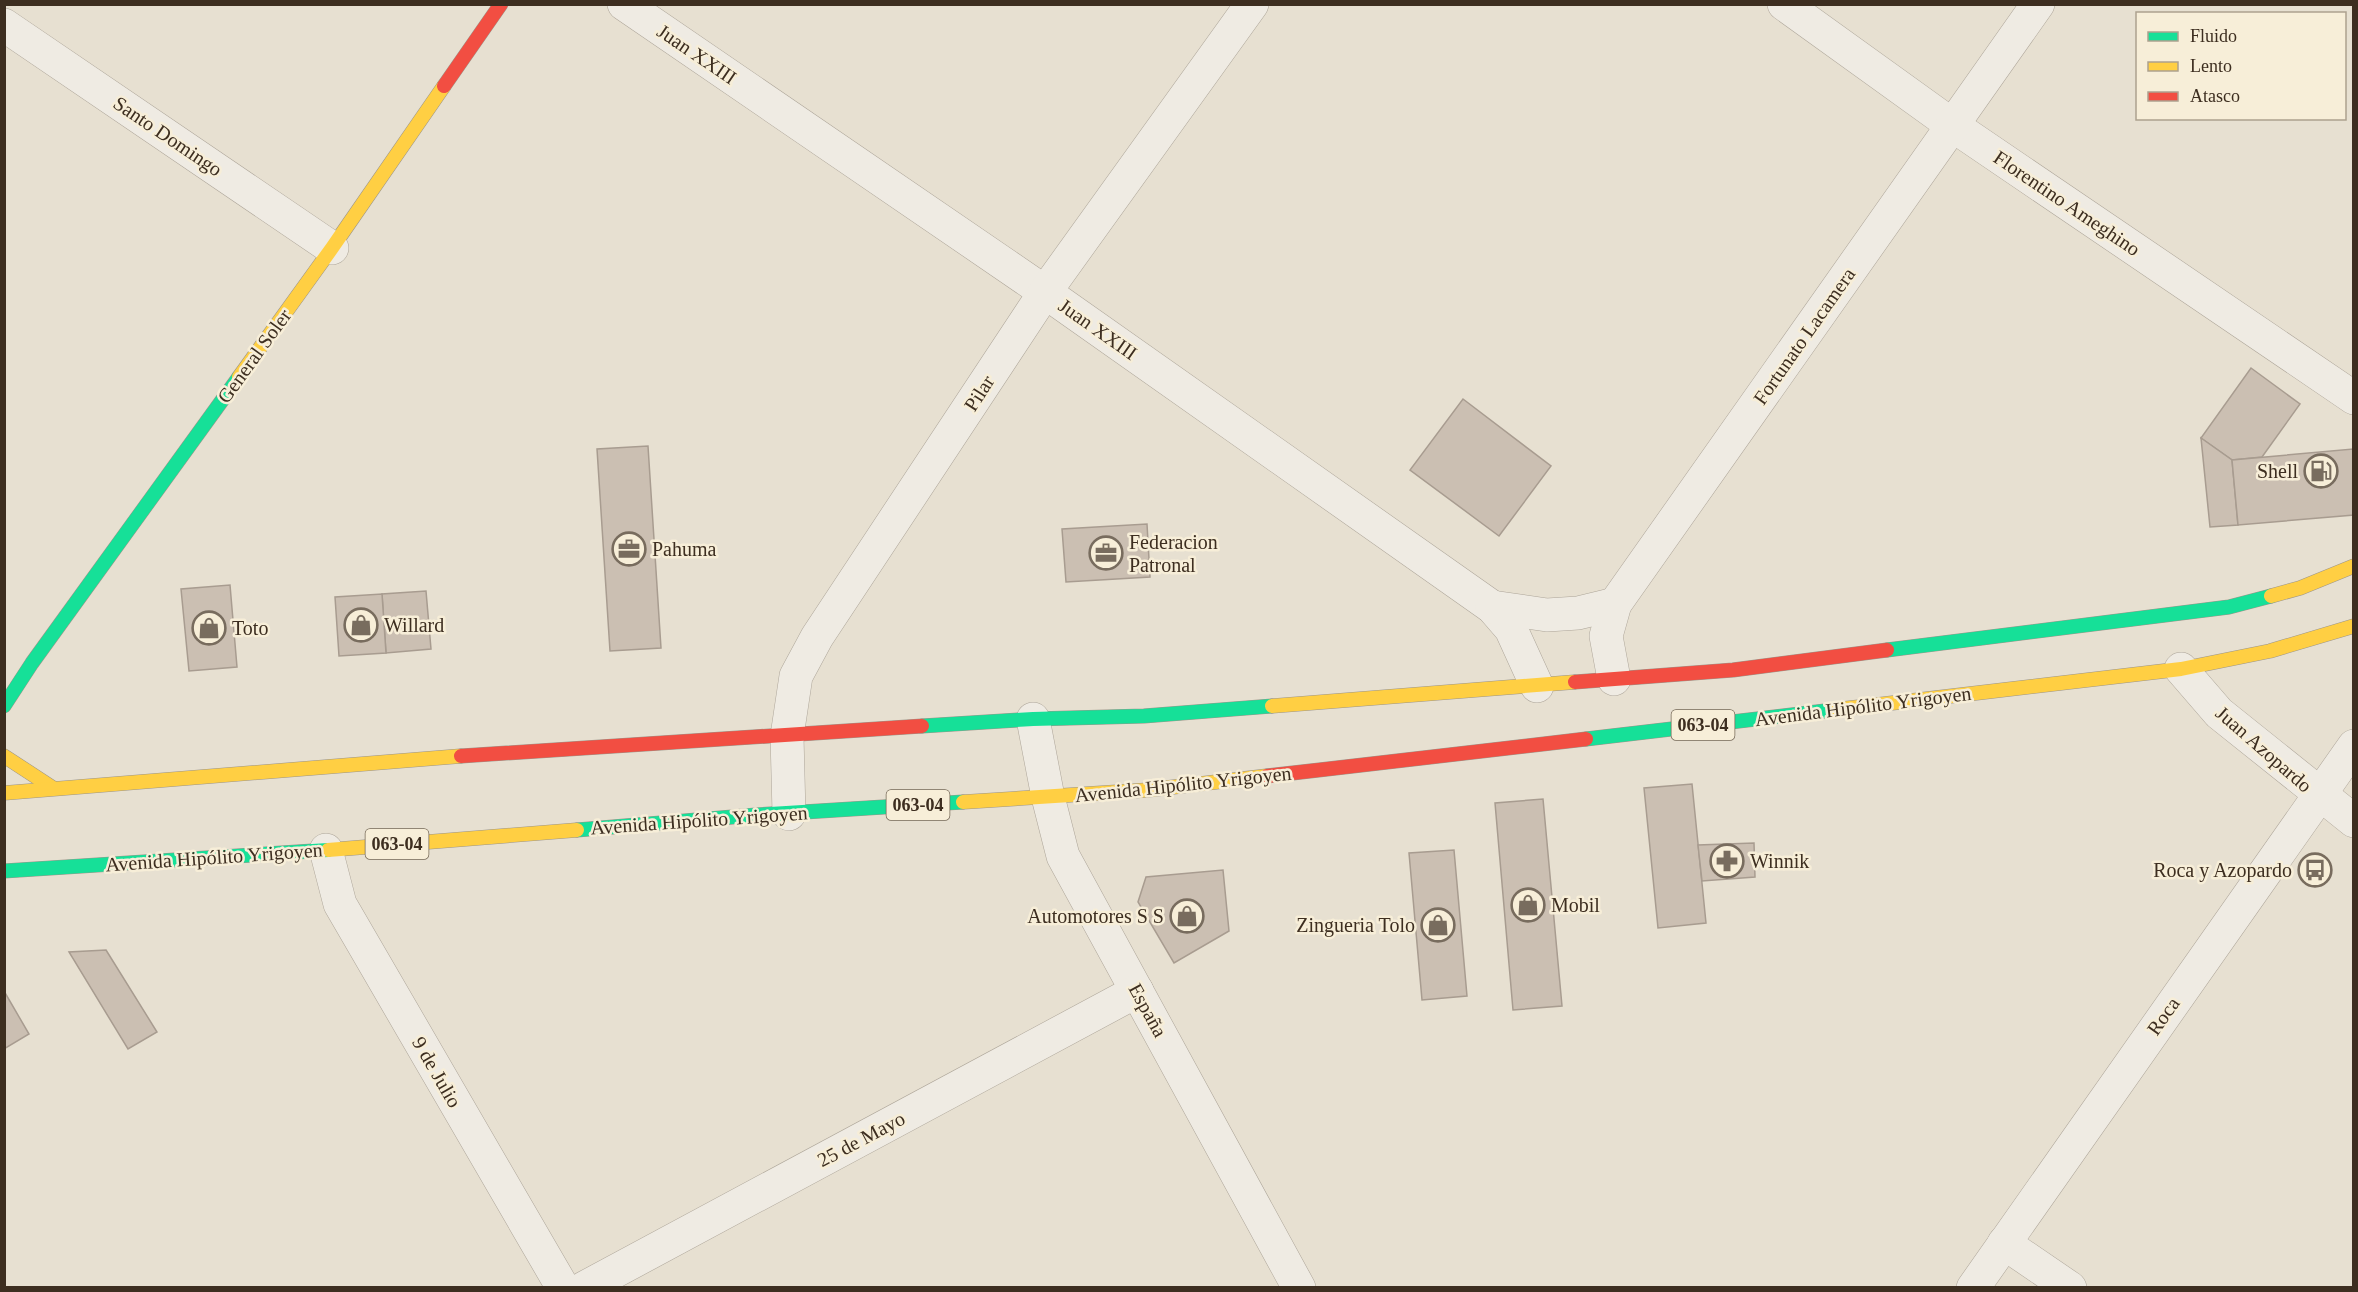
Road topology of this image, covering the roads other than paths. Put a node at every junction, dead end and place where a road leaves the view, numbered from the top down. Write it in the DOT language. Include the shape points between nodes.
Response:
graph roads {
  1 [pos="501,4"];
  2 [pos="624,4"];
  3 [pos="1252,4"];
  4 [pos="1784,4"];
  5 [pos="2038,4"];
  6 [pos="4,25"];
  7 [pos="1952,125"];
  8 [pos="332,248"];
  9 [pos="1045,292"];
  10 [pos="2354,398"];
  11 [pos="2354,567"];
  12 [pos="1615,604"];
  13 [pos="1492,606"];
  14 [pos="2354,626"];
  15 [pos="2181,669"];
  16 [pos="1614,679"];
  17 [pos="1537,686"];
  18 [pos="4,706"];
  19 [pos="1034,719"];
  20 [pos="787,736"];
  21 [pos="2354,746"];
  22 [pos="4,756"];
  23 [pos="52,788"];
  24 [pos="4,793"];
  25 [pos="2318,794"];
  26 [pos="1048,797"];
  27 [pos="789,814"];
  28 [pos="2354,822"];
  29 [pos="326,850"];
  30 [pos="4,871"];
  31 [pos="1137,991"];
  32 [pos="2004,1243"];
  33 [pos="563,1287"];
  34 [pos="584,1287"];
  35 [pos="1299,1287"];
  36 [pos="1973,1287"];
  37 [pos="2070,1287"];
  1 -- 8 [label="main road, General Soler"];
  2 -- 9 [label="street, Juan XXIII"];
  3 -- 9 [label="street, Pilar"];
  4 -- 7 [label="street, Florentino Ameghino"];
  5 -- 7 [label="street, Fortunato Lacamera"];
  6 -- 8 [label="street, Santo Domingo"];
  7 -- 10 [label="street, Florentino Ameghino"];
  7 -- 12 [label="street, Fortunato Lacamera"];
  8 -- 18 [label="main road, General Soler"];
  9 -- 13 [label="street, Juan XXIII"];
  9 -- 20 [label="street, Pilar" via="818,637 796,676"];
  11 -- 16 [label="main road" via="2300,588 2218,609 1745,669"];
  12 -- 13 [label="street" via="1547,615"];
  12 -- 16 [label="street, Fortunato Lacamera" via="1606,636"];
  13 -- 17 [label="street, Juan XXIII" via="1511,629"];
  14 -- 15 [label="main road, Avenida Hipólito Yrigoyen / 063-04" via="2270,651"];
  15 -- 25 [label="street, Juan Azopardo" via="2219,713"];
  15 -- 26 [label="main road, Avenida Hipólito Yrigoyen / 063-04" via="1148,790"];
  16 -- 17 [label="main road"];
  17 -- 19 [label="main road" via="1144,716"];
  19 -- 20 [label="main road"];
  19 -- 26 [label="street, España"];
  20 -- 23 [label="main road" via="396,760"];
  20 -- 27 [label="street, Pilar"];
  21 -- 25 [label="street, Roca"];
  22 -- 23 [label="main road"];
  23 -- 24 [label="main road"];
  25 -- 28 [label="street, Juan Azopardo"];
  25 -- 32 [label="street, Roca"];
  26 -- 27 [label="main road, Avenida Hipólito Yrigoyen / 063-04"];
  26 -- 31 [label="street, España" via="1063,856"];
  27 -- 29 [label="main road, Avenida Hipólito Yrigoyen / 063-04"];
  29 -- 30 [label="main road, Avenida Hipólito Yrigoyen / 063-04"];
  29 -- 33 [label="street, 9 de Julio" via="340,904"];
  31 -- 34 [label="street, 25 de Mayo"];
  31 -- 35 [label="street, España"];
  32 -- 36 [label="street, Roca"];
  32 -- 37 [label="street"];
}
